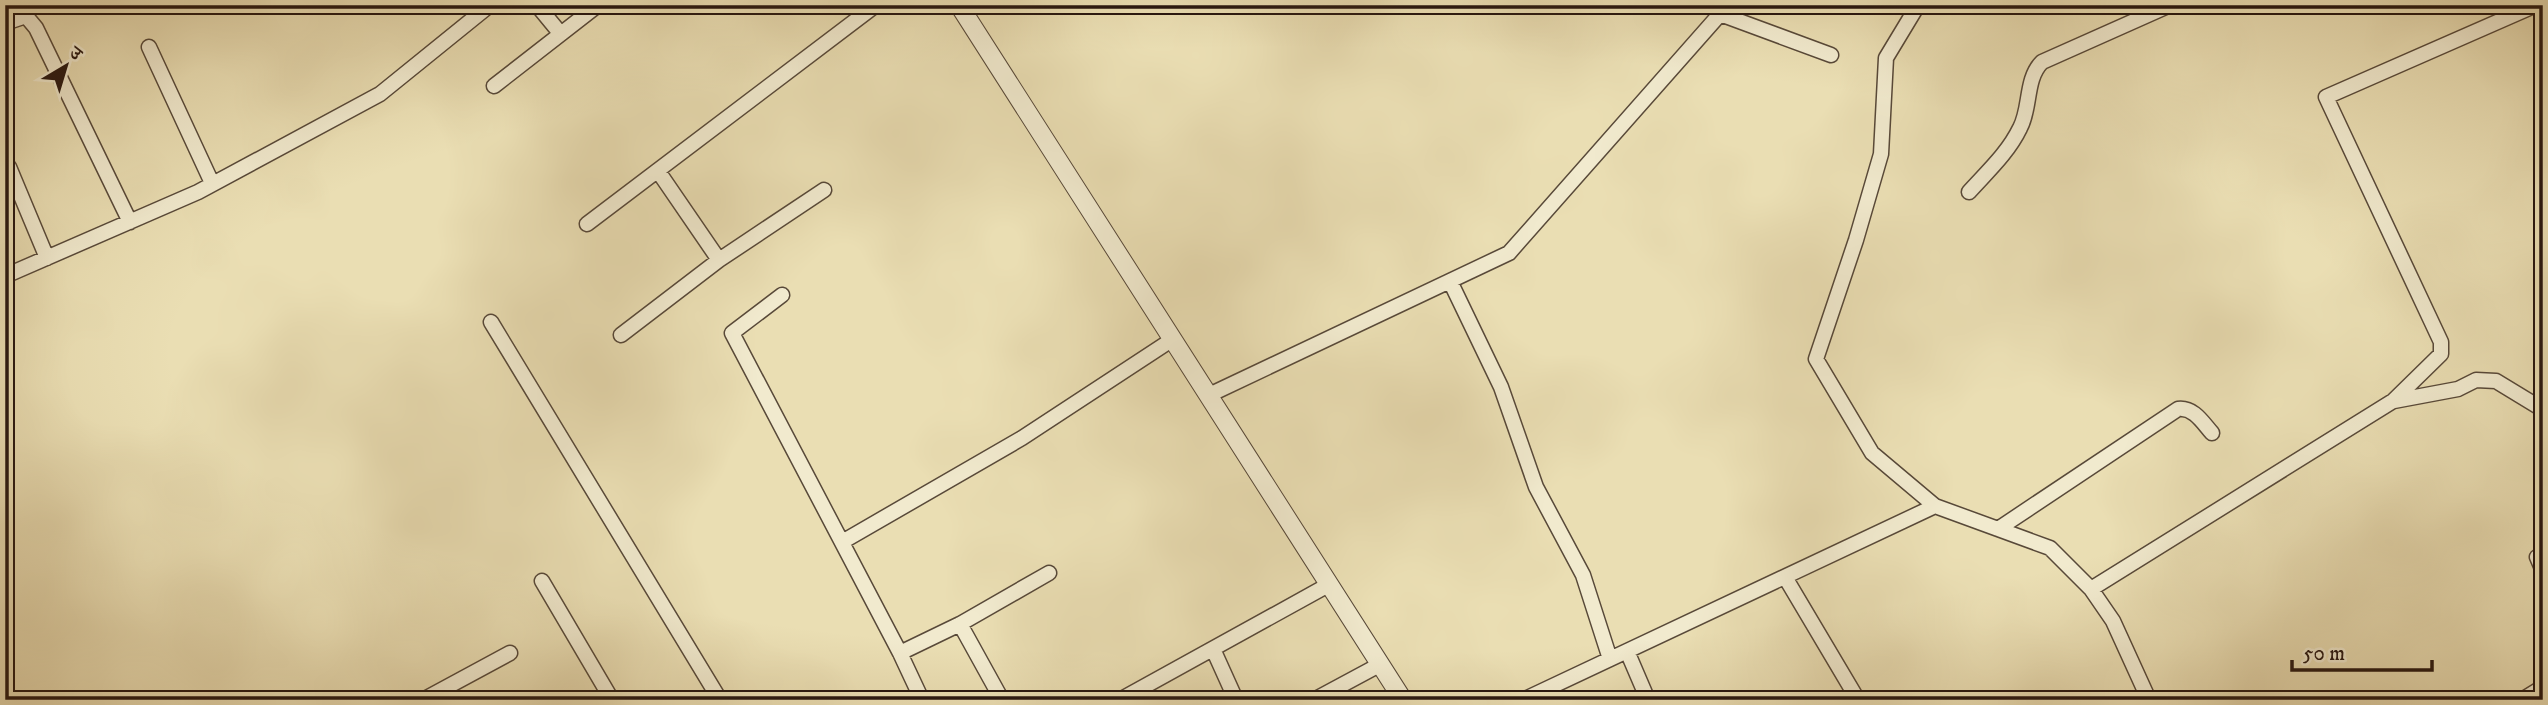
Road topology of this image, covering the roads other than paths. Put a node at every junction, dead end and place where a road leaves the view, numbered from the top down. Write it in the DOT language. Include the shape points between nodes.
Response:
graph roads {
  1 [pos="490,5"];
  2 [pos="537,5"];
  3 [pos="598,5"];
  4 [pos="876,5"];
  5 [pos="959,5"];
  6 [pos="1918,5"];
  7 [pos="2170,5"];
  8 [pos="2536,5"];
  9 [pos="1724,10"];
  10 [pos="23,11"];
  11 [pos="5,23"];
  12 [pos="560,33"];
  13 [pos="149,47"];
  14 [pos="1831,55"];
  15 [pos="494,86"];
  16 [pos="5,168"];
  17 [pos="658,171"];
  18 [pos="212,183"];
  19 [pos="824,190"];
  20 [pos="1969,192"];
  21 [pos="130,222"];
  22 [pos="587,225"];
  23 [pos="47,258"];
  24 [pos="719,260"];
  25 [pos="5,276"];
  26 [pos="1450,281"];
  27 [pos="782,295"];
  28 [pos="491,322"];
  29 [pos="621,335"];
  30 [pos="1173,339"];
  31 [pos="1209,395"];
  32 [pos="2393,401"];
  33 [pos="2542,409"];
  34 [pos="2212,433"];
  35 [pos="1935,506"];
  36 [pos="1998,529"];
  37 [pos="842,542"];
  38 [pos="2543,554"];
  39 [pos="2543,571"];
  40 [pos="1048,573"];
  41 [pos="1785,577"];
  42 [pos="542,581"];
  43 [pos="1330,584"];
  44 [pos="2091,589"];
  45 [pos="960,624"];
  46 [pos="1213,649"];
  47 [pos="1627,651"];
  48 [pos="510,653"];
  49 [pos="900,653"];
  50 [pos="1610,659"];
  51 [pos="1381,664"];
  52 [pos="2543,687"];
  53 [pos="1531,698"];
  54 [pos="423,700"];
  55 [pos="612,700"];
  56 [pos="720,700"];
  57 [pos="922,700"];
  58 [pos="1002,700"];
  59 [pos="1120,700"];
  60 [pos="1236,700"];
  61 [pos="1314,700"];
  62 [pos="1403,700"];
  63 [pos="1648,700"];
  64 [pos="1858,700"];
  65 [pos="2150,700"];
  66 [pos="2522,700"];
  1 -- 18 [label="street" via="380,94"];
  2 -- 12 [label="street"];
  3 -- 12 [label="street"];
  4 -- 17 [label="street"];
  5 -- 30 [label="street"];
  6 -- 35 [label="street" via="1886,58 1881,154 1815,359 1872,453"];
  7 -- 20 [label="street" via="2036,67 2021,127 2010,147"];
  8 -- 32 [label="street" via="2326,97 2441,342 2441,354"];
  9 -- 14 [label="street"];
  9 -- 26 [label="street" via="1509,253"];
  10 -- 11 [label="street"];
  10 -- 21 [label="street" via="36,28"];
  12 -- 15 [label="street"];
  13 -- 18 [label="street"];
  16 -- 23 [label="street" via="9,167"];
  17 -- 22 [label="street"];
  17 -- 24 [label="street"];
  18 -- 21 [label="street"];
  19 -- 24 [label="street"];
  21 -- 23 [label="street"];
  23 -- 25 [label="street"];
  24 -- 29 [label="street"];
  26 -- 31 [label="street"];
  26 -- 50 [label="street" via="1501,387 1536,487 1583,575"];
  27 -- 37 [label="street" via="732,333"];
  28 -- 56 [label="street"];
  30 -- 31 [label="street"];
  30 -- 37 [label="street" via="1022,438"];
  31 -- 43 [label="street"];
  32 -- 33 [label="street" via="2458,389 2476,380 2496,380"];
  32 -- 44 [label="street"];
  34 -- 36 [label="street" via="2194,413 2178,409"];
  35 -- 36 [label="street"];
  35 -- 41 [label="street"];
  36 -- 44 [label="street" via="2050,548"];
  37 -- 49 [label="street"];
  38 -- 39 [label="street" via="2537,557"];
  40 -- 45 [label="street"];
  41 -- 47 [label="street"];
  41 -- 64 [label="street"];
  42 -- 55 [label="street"];
  43 -- 46 [label="street"];
  43 -- 51 [label="street"];
  44 -- 65 [label="street" via="2113,621"];
  45 -- 49 [label="street"];
  45 -- 58 [label="street"];
  46 -- 59 [label="street"];
  46 -- 60 [label="street"];
  47 -- 50 [label="street"];
  47 -- 63 [label="street"];
  48 -- 54 [label="street"];
  49 -- 57 [label="street"];
  50 -- 53 [label="street"];
  51 -- 61 [label="street"];
  51 -- 62 [label="street"];
  52 -- 66 [label="street"];
}
